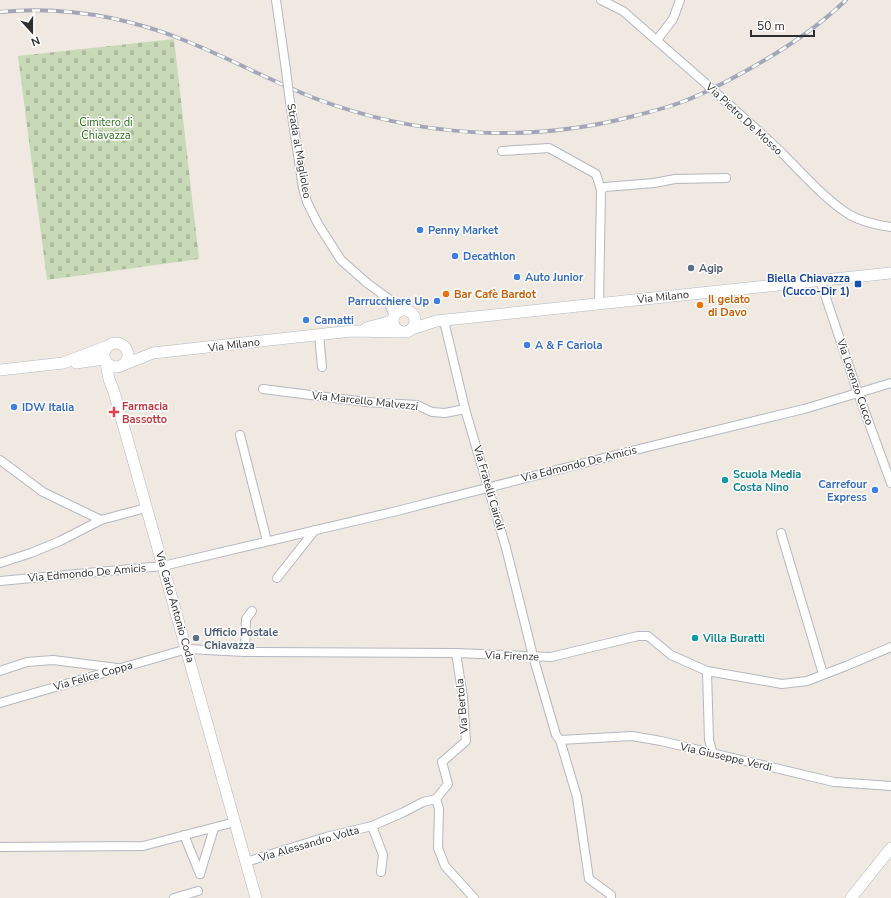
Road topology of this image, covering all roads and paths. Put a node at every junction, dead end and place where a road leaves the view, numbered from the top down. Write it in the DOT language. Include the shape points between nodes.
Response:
graph roads {
  1 [pos="276,0"];
  2 [pos="601,0"];
  3 [pos="680,0"];
  4 [pos="657,40"];
  5 [pos="502,151"];
  6 [pos="726,178"];
  7 [pos="601,190"];
  8 [pos="891,227"];
  9 [pos="891,273"];
  10 [pos="820,280"];
  11 [pos="386,297"];
  12 [pos="599,304"];
  13 [pos="404,310"];
  14 [pos="414,317"];
  15 [pos="393,318"];
  16 [pos="440,321"];
  17 [pos="412,329"];
  18 [pos="352,332"];
  19 [pos="399,332"];
  20 [pos="319,335"];
  21 [pos="108,346"];
  22 [pos="126,348"];
  23 [pos="149,354"];
  24 [pos="105,361"];
  25 [pos="63,363"];
  26 [pos="122,366"];
  27 [pos="322,367"];
  28 [pos="0,370"];
  29 [pos="891,383"];
  30 [pos="263,389"];
  31 [pos="114,392"];
  32 [pos="858,393"];
  33 [pos="465,409"];
  34 [pos="240,435"];
  35 [pos="0,460"];
  36 [pos="891,483"];
  37 [pos="488,487"];
  38 [pos="146,508"];
  39 [pos="101,520"];
  40 [pos="315,530"];
  41 [pos="781,533"];
  42 [pos="267,541"];
  43 [pos="0,564"];
  44 [pos="163,566"];
  45 [pos="278,578"];
  46 [pos="0,581"];
  47 [pos="252,611"];
  48 [pos="891,647"];
  49 [pos="187,649"];
  50 [pos="246,652"];
  51 [pos="456,653"];
  52 [pos="533,656"];
  53 [pos="121,668"];
  54 [pos="0,671"];
  55 [pos="707,671"];
  56 [pos="823,674"];
  57 [pos="0,703"];
  58 [pos="560,740"];
  59 [pos="713,754"];
  60 [pos="891,786"];
  61 [pos="436,799"];
  62 [pos="235,822"];
  63 [pos="372,826"];
  64 [pos="214,828"];
  65 [pos="184,835"];
  66 [pos="0,847"];
  67 [pos="891,848"];
  68 [pos="246,862"];
  69 [pos="382,872"];
  70 [pos="198,891"];
  71 [pos="611,897"];
  72 [pos="174,898"];
  73 [pos="256,898"];
  74 [pos="474,898"];
  75 [pos="851,898"];
  1 -- 11 [label="street, Strada al Maglioleo, bridge" via="307,202 341,260"];
  2 -- 4 [label="street, Via Pietro De Mosso" via="623,11"];
  3 -- 4 [label="street" via="673,19"];
  4 -- 8 [label="street, Via Pietro De Mosso, bridge" via="844,210 862,221"];
  5 -- 7 [label="street" via="549,148 596,174"];
  6 -- 7 [label="street" via="675,179 605,187"];
  7 -- 12 [label="street"];
  9 -- 10 [label="main road, Via Milano"];
  10 -- 12 [label="main road, Via Milano"];
  10 -- 32 [label="street, Via Lorenzo Cucco"];
  11 -- 13 [label="street, Strada al Maglioleo"];
  11 -- 15 [label="street"];
  12 -- 16 [label="main road, Via Milano"];
  13 -- 14 [label="main road"];
  13 -- 15 [label="main road"];
  14 -- 16 [label="main road, Via Milano"];
  14 -- 17 [label="main road"];
  15 -- 18 [label="main road, Via Milano"];
  15 -- 19 [label="main road" via="394,327"];
  16 -- 17 [label="main road, Via Milano"];
  16 -- 33 [label="street, Via Fratelli Cairoli"];
  17 -- 19 [label="main road" via="406,333"];
  18 -- 19 [label="main road, Via Milano"];
  18 -- 20 [label="main road, Via Milano"];
  20 -- 23 [label="main road, Via Milano"];
  20 -- 27 [label="street"];
  21 -- 22 [label="main road, Via Milano" via="116,343"];
  21 -- 24 [label="main road" via="104,352"];
  21 -- 25 [label="main road, Via Milano"];
  22 -- 23 [label="main road, Via Milano"];
  22 -- 26 [label="main road" via="128,357"];
  23 -- 26 [label="main road, Via Milano"];
  24 -- 25 [label="main road"];
  24 -- 26 [label="main road" via="114,367"];
  24 -- 31 [label="main road, Via Carlo Antonio Coda"];
  25 -- 28 [label="main road, Via Milano"];
  26 -- 31 [label="main road, Via Carlo Antonio Coda" via="115,376"];
  29 -- 32 [label="street, Via Edmondo De Amicis"];
  30 -- 33 [label="street, Via Marcello Malvezzi" via="366,402 417,405 432,412 445,413"];
  31 -- 38 [label="main road, Via Carlo Antonio Coda"];
  32 -- 36 [label="street, Via Lorenzo Cucco"];
  32 -- 37 [label="street, Via Edmondo De Amicis" via="804,409"];
  33 -- 37 [label="street, Via Fratelli Cairoli"];
  34 -- 42 [label="street"];
  35 -- 39 [label="street" via="43,492"];
  37 -- 40 [label="street, Via Edmondo De Amicis"];
  37 -- 52 [label="street, Via Fratelli Cairoli"];
  38 -- 39 [label="street"];
  38 -- 44 [label="main road, Via Carlo Antonio Coda"];
  39 -- 43 [label="street" via="31,554"];
  40 -- 42 [label="street, Via Edmondo De Amicis"];
  40 -- 45 [label="street"];
  41 -- 56 [label="street"];
  42 -- 44 [label="street, Via Edmondo De Amicis"];
  44 -- 46 [label="street, Via Edmondo De Amicis"];
  44 -- 49 [label="main road, Via Carlo Antonio Coda"];
  47 -- 50 [label="street" via="246,619"];
  48 -- 56 [label="street, Via Firenze"];
  49 -- 50 [label="street, Via Firenze"];
  49 -- 53 [label="street, Via Felice Coppa"];
  49 -- 62 [label="main road, Via Carlo Antonio Coda"];
  50 -- 51 [label="street, Via Firenze"];
  51 -- 52 [label="street, Via Firenze"];
  51 -- 61 [label="street, Via Bertola" via="466,741 442,762 448,784"];
  52 -- 55 [label="street, Via Firenze" via="561,656 638,636 648,636 671,654"];
  52 -- 58 [label="street" via="556,735"];
  53 -- 54 [label="street" via="53,660 27,662"];
  53 -- 57 [label="street, Via Felice Coppa"];
  55 -- 56 [label="street, Via Firenze" via="782,684 807,681"];
  55 -- 59 [label="street" via="709,740"];
  58 -- 59 [label="street, Via Giuseppe Verdi" via="632,736"];
  58 -- 71 [label="street" via="577,797 589,879"];
  59 -- 60 [label="street, Via Giuseppe Verdi" via="834,782"];
  61 -- 63 [label="street, Via Alessandro Volta" via="423,802"];
  61 -- 74 [label="street" via="439,809 438,848 445,866"];
  62 -- 64 [label="street"];
  62 -- 68 [label="main road, Via Carlo Antonio Coda"];
  63 -- 68 [label="street, Via Alessandro Volta"];
  63 -- 69 [label="street, Via Alessandro Volta" via="383,855"];
  64 -- 65 [label="street"];
  64 -- 65 [label="street" via="200,874"];
  65 -- 66 [label="street" via="143,846"];
  67 -- 75 [label="main road"];
  68 -- 73 [label="main road, Via Carlo Antonio Coda"];
  70 -- 72 [label="street"];
}
